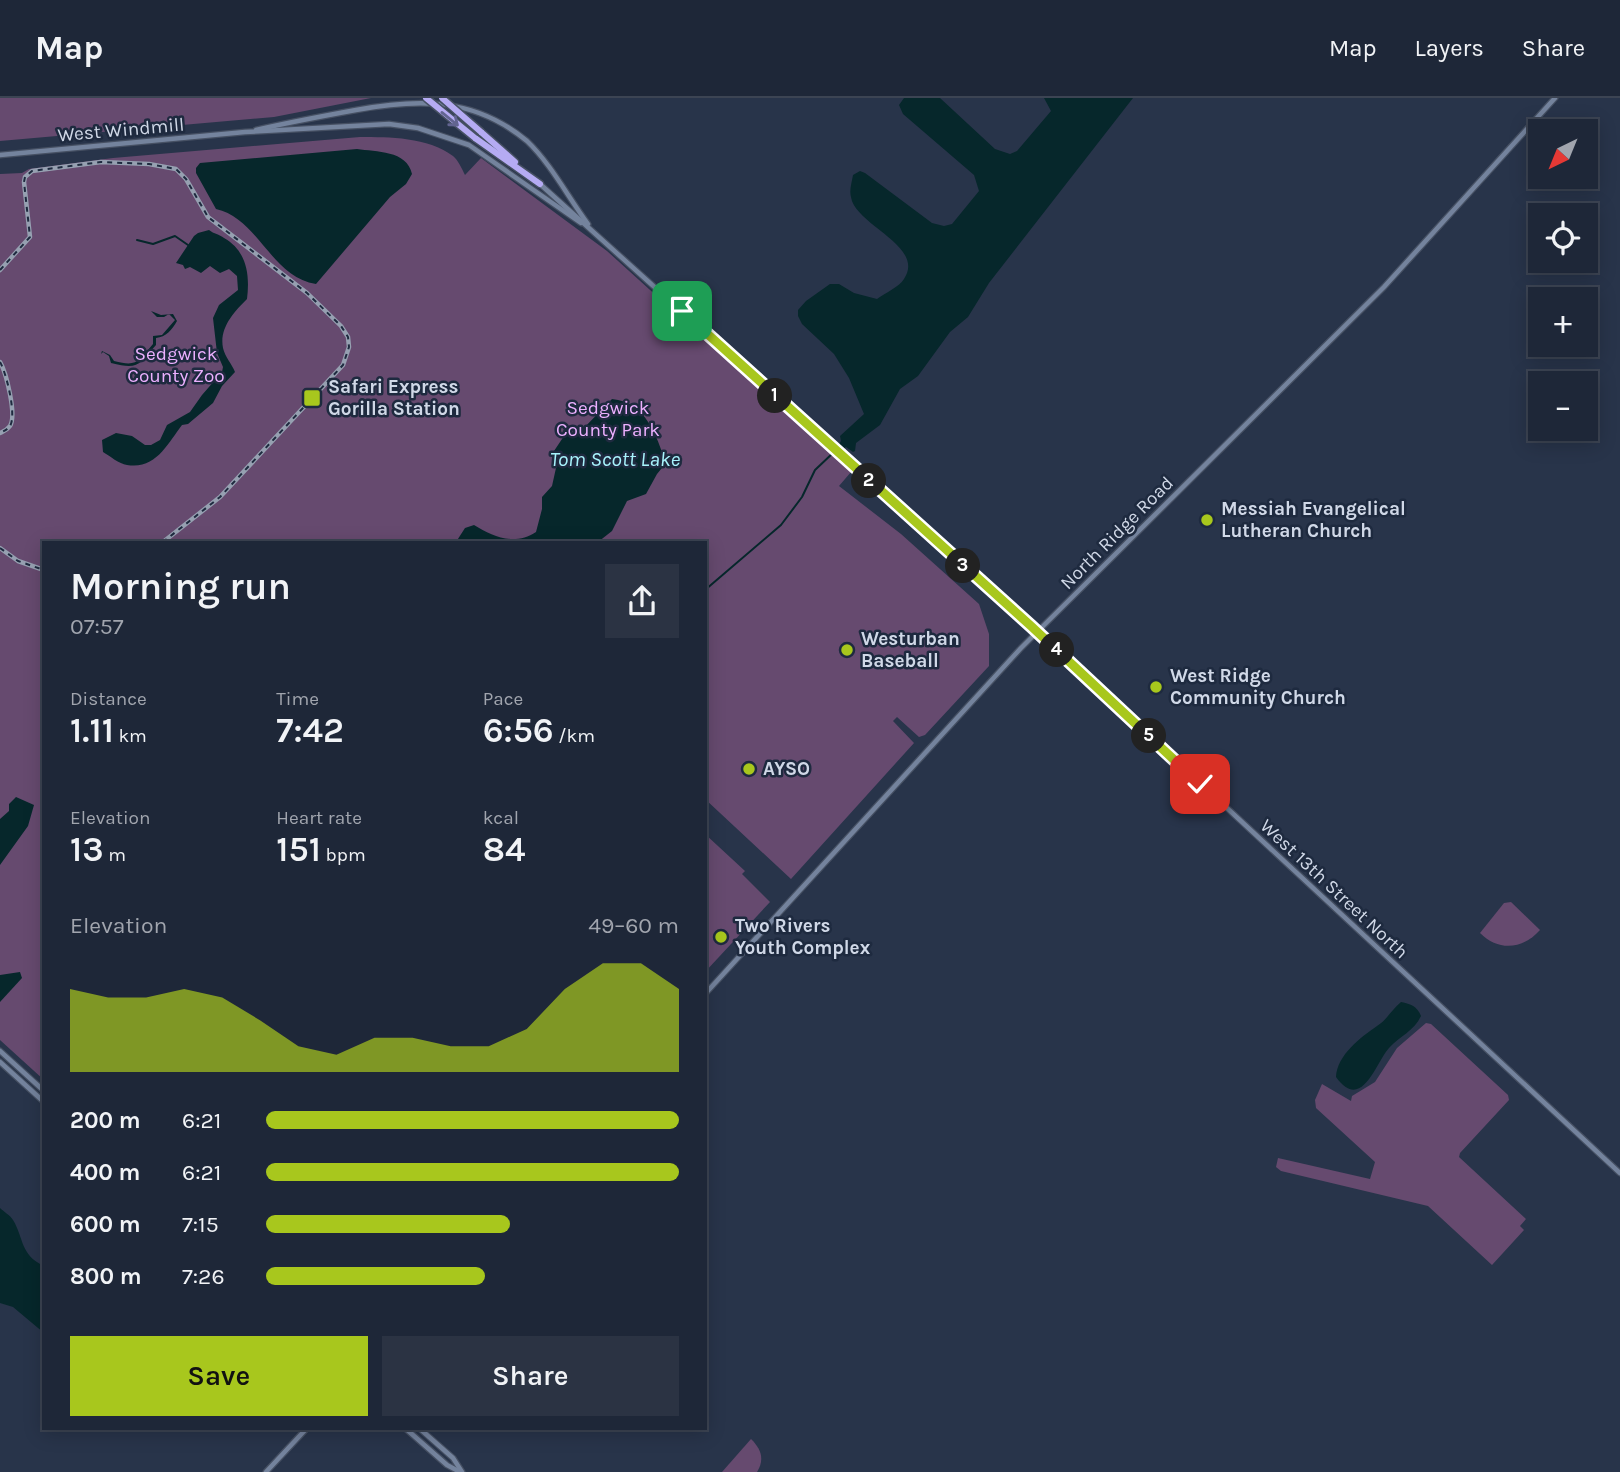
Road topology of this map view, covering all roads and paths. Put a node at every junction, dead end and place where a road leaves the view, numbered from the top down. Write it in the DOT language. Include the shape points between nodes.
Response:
graph roads {
  1 [pos="426,98"];
  2 [pos="442,98"];
  3 [pos="1555,98"];
  4 [pos="245,132"];
  5 [pos="0,155"];
  6 [pos="540,184"];
  7 [pos="593,232"];
  8 [pos="1037,632"];
  9 [pos="707,992"];
  10 [pos="0,1051"];
  11 [pos="0,1062"];
  12 [pos="42,1089"];
  13 [pos="42,1100"];
  14 [pos="1620,1173"];
  15 [pos="305,1430"];
  16 [pos="407,1430"];
  17 [pos="421,1430"];
  18 [pos="266,1472"];
  19 [pos="461,1472"];
  1 -- 6 [label="highway, one-way, bridge"];
  2 -- 6 [label="highway, bridge"];
  3 -- 8 [label="street, North Ridge Road" via="1384,287"];
  4 -- 5 [label="street, West Windmill"];
  4 -- 7 [label="street, West 13th Street North" via="389,124 436,133 482,153"];
  4 -- 7 [label="street, West 13th Street North" via="409,101 471,107 503,122 529,142"];
  6 -- 7 [label="street, West 13th Street North"];
  7 -- 8 [label="street, West 13th Street North"];
  8 -- 9 [label="street, North Ridge Road"];
  8 -- 14 [label="street, West 13th Street North"];
  10 -- 12 [label="street"];
  11 -- 13 [label="street"];
  15 -- 18 [label="street"];
  16 -- 19 [label="street"];
  17 -- 19 [label="street" via="453,1458"];
}
